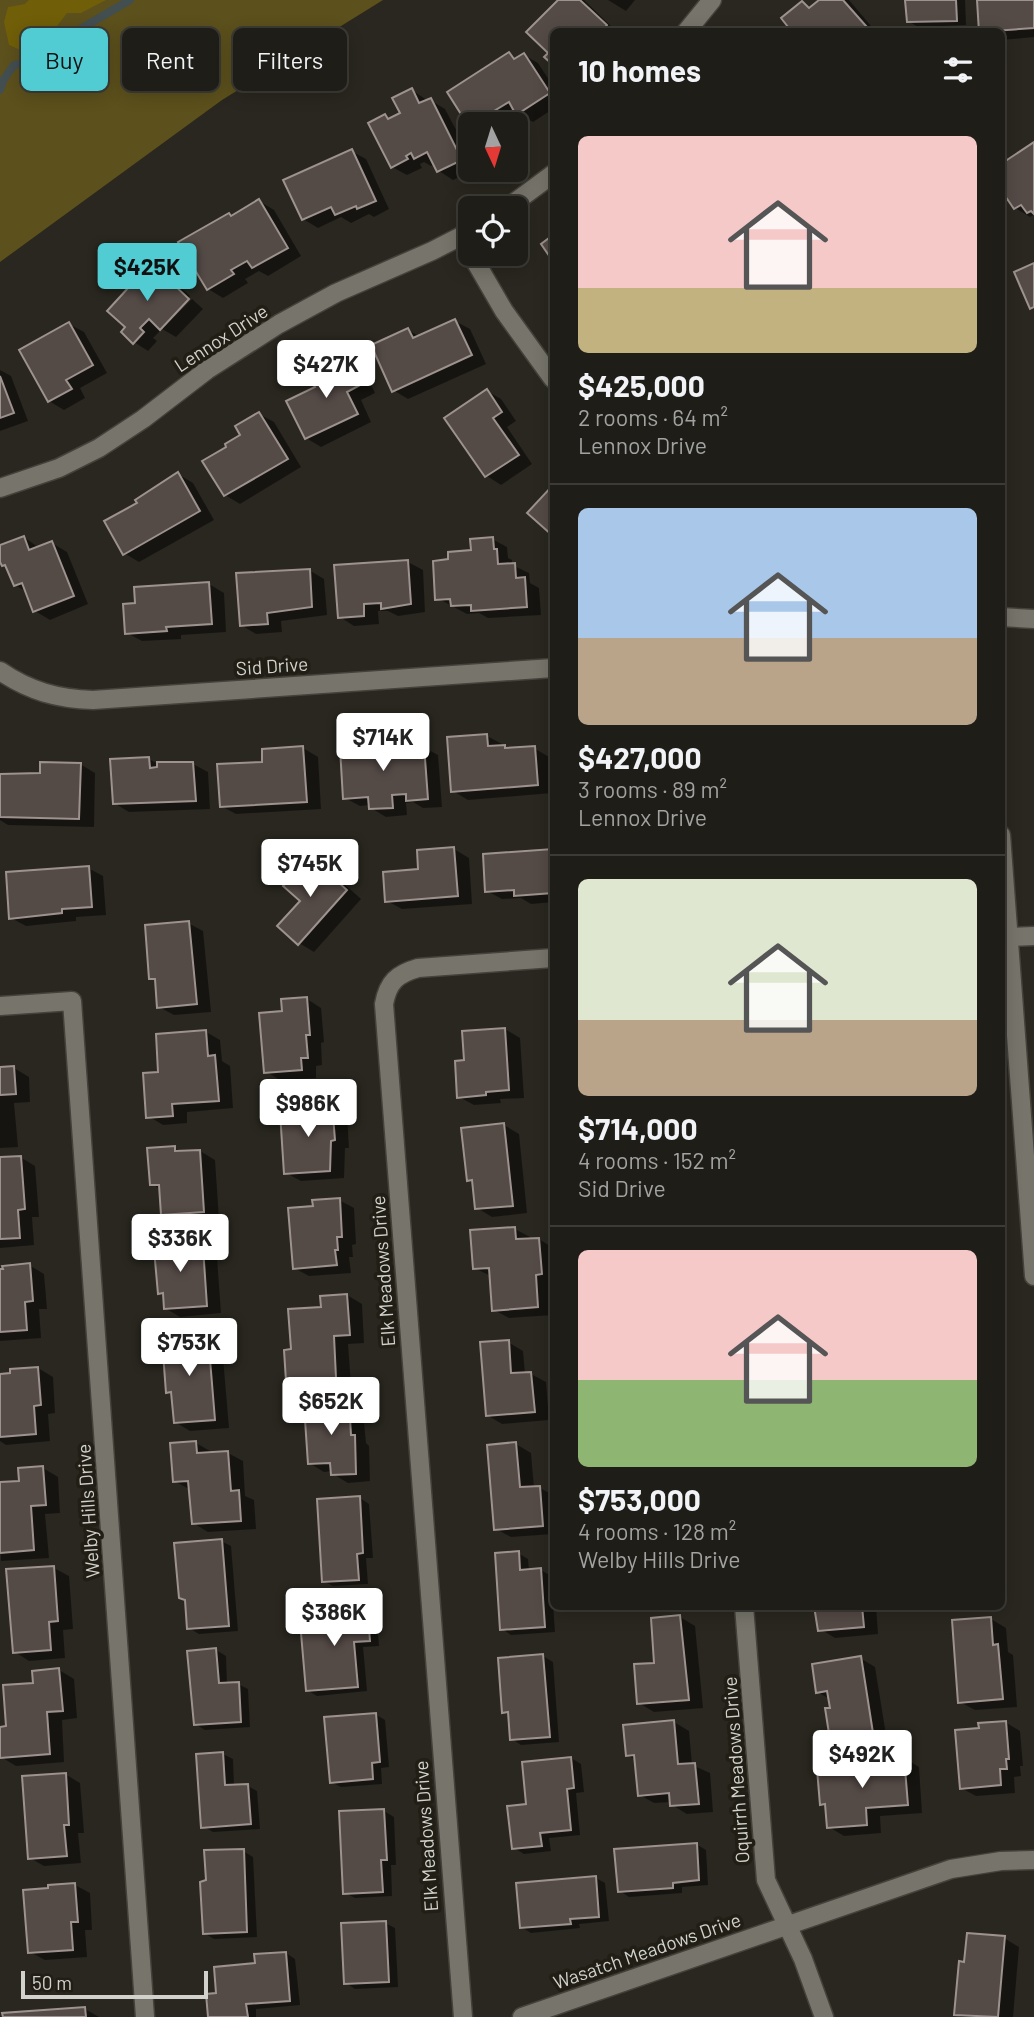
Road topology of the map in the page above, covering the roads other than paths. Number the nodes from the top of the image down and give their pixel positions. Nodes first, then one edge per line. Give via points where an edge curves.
1 (712, 0) edge
2 (690, 28) edge
3 (550, 176) edge
4 (523, 196) edge
5 (458, 238) edge
6 (478, 266) edge
7 (550, 375) edge
8 (0, 488) edge
9 (1005, 617) edge
10 (1034, 619) edge
11 (550, 668) edge
12 (0, 671) edge
13 (1005, 886) edge
14 (1034, 936) edge
15 (1009, 937) junction
16 (550, 958) edge
17 (0, 1006) edge
18 (1033, 1248) edge
19 (1034, 1276) edge
20 (744, 1610) edge
21 (1034, 1860) edge
22 (786, 1925) junction
23 (145, 2017) edge
24 (463, 2017) edge
25 (522, 2017) edge
26 (824, 2017) edge

1 - 2 street
3 - 4 street
5 - 8 street, Lennox Drive via 279,324 89,454
6 - 7 street
9 - 10 street
11 - 12 street, Sid Drive via 93,700 42,692
13 - 15 street
14 - 15 street
15 - 18 street
16 - 24 street, Elk Meadows Drive via 418,968 391,982 384,1004
17 - 23 street, Welby Hills Drive via 72,1002
18 - 19 street
20 - 22 street, Oquirrh Meadows Drive via 765,1872
21 - 22 street, Wasatch Meadows Drive via 951,1869
22 - 25 street, Wasatch Meadows Drive
22 - 26 street

